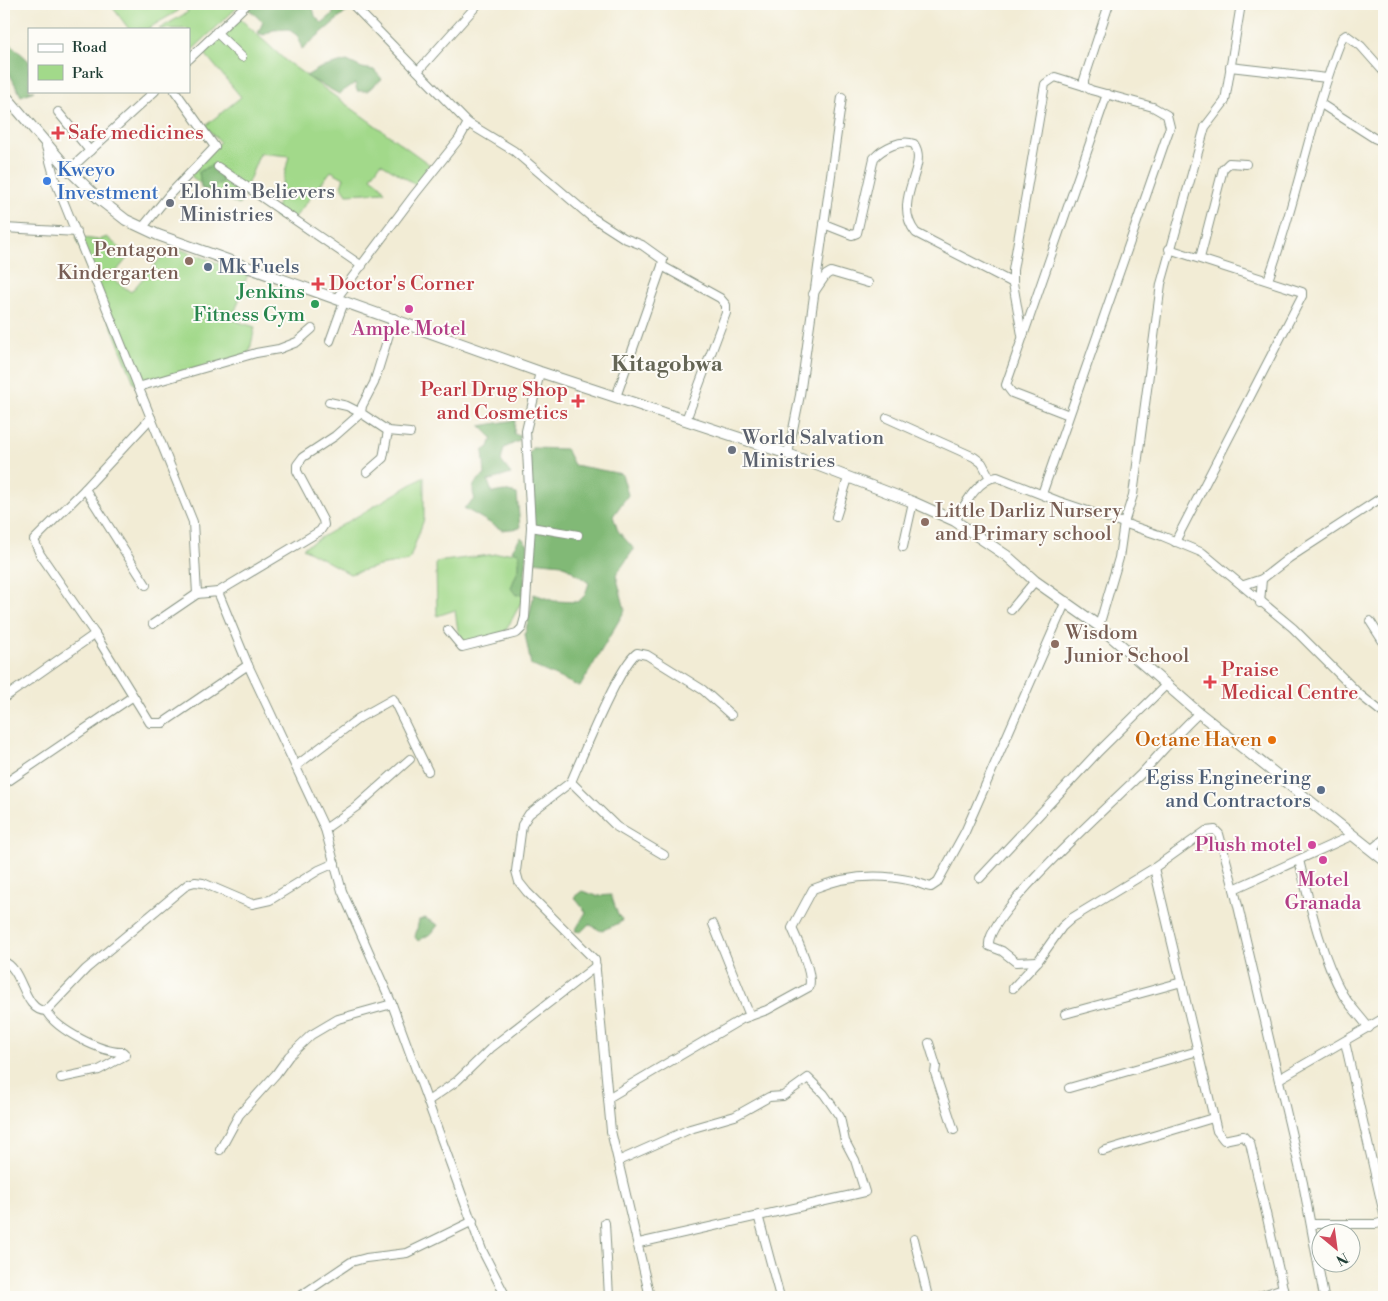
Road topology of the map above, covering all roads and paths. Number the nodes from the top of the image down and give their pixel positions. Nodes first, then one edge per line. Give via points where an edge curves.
1 (247, 4) edge
2 (352, 4) edge
3 (478, 4) edge
4 (1109, 4) edge
5 (1241, 4) edge
6 (216, 32) junction
7 (242, 57) dead end
8 (190, 58) edge
9 (1230, 67) junction
10 (418, 72) junction
11 (1384, 72) edge
12 (1327, 78) junction
13 (1084, 86) junction
14 (154, 92) edge
15 (176, 92) edge
16 (4, 94) edge
17 (1108, 94) junction
18 (842, 97) dead end
19 (1321, 104) junction
20 (58, 112) dead end
21 (468, 123) junction
22 (1384, 138) edge
23 (44, 141) junction
24 (90, 151) junction
25 (1246, 164) dead end
26 (218, 167) dead end
27 (69, 170) junction
28 (824, 224) junction
29 (4, 228) edge
30 (143, 228) junction
31 (76, 232) junction
32 (1169, 249) junction
33 (1200, 258) junction
34 (362, 266) junction
35 (662, 266) junction
36 (1268, 280) junction
37 (868, 283) dead end
38 (1013, 283) junction
39 (813, 294) junction
40 (340, 300) junction
41 (394, 318) junction
42 (312, 329) dead end
43 (1023, 337) junction
44 (330, 341) dead end
45 (540, 372) junction
46 (138, 386) junction
47 (616, 397) junction
48 (329, 402) dead end
49 (361, 413) junction
50 (1069, 415) junction
51 (151, 418) junction
52 (887, 418) dead end
53 (686, 420) junction
54 (388, 431) junction
55 (410, 433) dead end
56 (788, 454) junction
57 (367, 472) dead end
58 (848, 478) junction
59 (990, 478) junction
60 (85, 489) junction
61 (1042, 494) junction
62 (1384, 496) edge
63 (913, 502) junction
64 (836, 517) dead end
65 (955, 521) junction
66 (1124, 522) junction
67 (532, 527) junction
68 (578, 535) dead end
69 (1175, 542) junction
70 (903, 547) dead end
71 (1262, 578) junction
72 (1035, 581) junction
73 (1244, 585) junction
74 (146, 586) dead end
75 (218, 592) junction
76 (197, 594) junction
77 (1066, 601) junction
78 (1260, 603) junction
79 (1011, 610) dead end
80 (1370, 621) dead end
81 (153, 624) dead end
82 (1099, 626) junction
83 (448, 630) dead end
84 (95, 634) junction
85 (1384, 643) edge
86 (248, 665) junction
87 (1166, 684) junction
88 (132, 697) junction
89 (4, 698) edge
90 (1384, 702) edge
91 (1377, 709) junction
92 (1199, 713) junction
93 (1384, 714) edge
94 (732, 715) dead end
95 (410, 759) dead end
96 (296, 766) junction
97 (428, 771) dead end
98 (571, 782) junction
99 (4, 784) edge
100 (325, 829) junction
101 (1353, 835) junction
102 (1384, 839) edge
103 (1372, 849) junction
104 (664, 855) dead end
105 (1299, 860) junction
106 (1384, 860) edge
107 (336, 863) junction
108 (1154, 868) junction
109 (980, 878) dead end
110 (1234, 889) junction
111 (713, 924) dead end
112 (1038, 961) junction
113 (4, 962) edge
114 (596, 966) junction
115 (1182, 982) junction
116 (1013, 988) dead end
117 (392, 1004) junction
118 (46, 1012) junction
119 (1065, 1014) dead end
120 (750, 1016) junction
121 (1384, 1018) edge
122 (1369, 1028) junction
123 (929, 1042) dead end
124 (1345, 1042) junction
125 (1198, 1051) junction
126 (61, 1078) dead end
127 (1279, 1079) junction
128 (1069, 1088) dead end
129 (608, 1098) junction
130 (428, 1101) junction
131 (1213, 1118) junction
132 (954, 1130) dead end
133 (220, 1150) dead end
134 (1103, 1150) dead end
135 (618, 1161) junction
136 (1384, 1214) edge
137 (758, 1215) junction
138 (473, 1221) junction
139 (1384, 1222) edge
140 (605, 1223) dead end
141 (1311, 1224) edge
142 (1360, 1224) edge
143 (914, 1239) dead end
144 (639, 1243) junction
145 (1320, 1274) edge
146 (1283, 1288) junction
147 (505, 1295) edge
148 (299, 1297) edge
149 (493, 1297) edge
150 (609, 1297) edge
151 (650, 1297) edge
152 (780, 1297) edge
153 (928, 1297) edge
154 (1258, 1297) edge
155 (1285, 1297) edge
156 (1324, 1297) edge

1 - 6 street
2 - 10 street
3 - 10 street
4 - 13 street via 1094,43
5 - 9 street
6 - 7 street
6 - 8 street
9 - 12 street
9 - 32 street via 1225,101 1205,127
10 - 21 street
11 - 12 street via 1361,46 1346,35
12 - 19 street
13 - 17 street
13 - 38 street via 1054,77 1045,84
14 - 24 street
15 - 30 street via 215,147
16 - 23 street
17 - 43 street
17 - 50 street via 1153,107 1167,115 1170,127
18 - 28 street
19 - 22 street via 1374,138
19 - 36 street
20 - 24 street
21 - 34 street
21 - 35 street via 514,152 590,216 663,260
23 - 27 street
23 - 31 street via 52,174
24 - 27 street
25 - 33 street via 1230,163 1223,169
26 - 34 street
27 - 30 street via 112,210
28 - 38 street via 856,234 874,158 891,146 908,142 914,144 917,154 906,208 910,225 916,233
28 - 39 street
29 - 31 street
30 - 40 street
31 - 46 street
32 - 33 street
32 - 66 street via 1161,284 1133,495
33 - 36 street
34 - 40 street
35 - 47 street
35 - 53 street via 720,298 727,309
36 - 69 street via 1297,288 1302,296
37 - 39 street via 832,272 826,275
38 - 43 street
39 - 56 street via 800,395
40 - 41 street
40 - 44 street
41 - 45 street
41 - 49 street
42 - 46 street via 297,342 279,349
43 - 50 street via 1007,389
45 - 47 street
45 - 67 street via 526,431
46 - 51 street
47 - 53 street
48 - 49 street
49 - 54 street
49 - 75 street via 297,465 297,471 323,520 320,531
50 - 61 street
51 - 60 street
51 - 76 street via 193,522
52 - 59 street via 974,457 982,463
53 - 56 street
54 - 55 street
54 - 57 street via 382,458
56 - 58 street
58 - 63 street
58 - 64 street
59 - 61 street via 997,477
59 - 65 street via 978,487
60 - 74 street
60 - 84 street via 34,540 40,554
61 - 66 street
62 - 71 street
63 - 65 street
63 - 70 street
65 - 72 street via 1007,556
66 - 69 street
66 - 82 street via 1119,558
67 - 68 street
67 - 83 street via 522,628 511,635 462,647
69 - 73 street via 1203,553
71 - 73 street
71 - 78 street
72 - 77 street
72 - 79 street
73 - 78 street
75 - 76 street
75 - 86 street
76 - 81 street
77 - 82 street
77 - 120 street via 965,832 937,883 931,887 910,880 858,877 813,889 792,928 808,970 809,987
78 - 91 street via 1293,628
80 - 85 street
82 - 87 street
84 - 88 street
84 - 89 street
86 - 88 street via 158,724 150,723
86 - 96 street
87 - 92 street
87 - 109 street
88 - 99 street
90 - 91 street
91 - 93 street
92 - 101 street
92 - 112 street via 1029,882 993,932 989,946 1016,962
94 - 98 street via 703,690 647,655 637,653 630,659 605,705
95 - 100 street via 356,807
96 - 97 street via 359,718 393,699
96 - 100 street
98 - 104 street via 616,827
98 - 114 street via 526,817 520,833 516,871 527,892 593,957
100 - 107 street
101 - 103 street
101 - 105 street
102 - 103 street
103 - 106 street
105 - 110 street
105 - 122 street via 1328,960 1344,996
107 - 117 street via 342,892
107 - 118 street via 261,903 252,904 203,883 188,884 86,969
108 - 110 street via 1206,831 1215,830 1221,839
108 - 112 street via 1072,918
108 - 115 street
110 - 127 street
111 - 120 street
112 - 116 street
113 - 118 street via 12,968 32,1002
114 - 129 street
114 - 130 street via 492,1047 457,1081
115 - 119 street
115 - 125 street
117 - 130 street
117 - 133 street via 338,1020 311,1034 239,1115
118 - 126 street via 82,1040 126,1055 98,1070
120 - 129 street
121 - 122 street
122 - 124 street
123 - 132 street via 935,1073
124 - 127 street
124 - 136 street
125 - 128 street
125 - 131 street
127 - 141 street
129 - 135 street
130 - 138 street
131 - 134 street
131 - 146 street via 1224,1140 1243,1136 1250,1143
135 - 137 street via 690,1130 735,1116 769,1097 783,1096 811,1079 840,1117 844,1141 855,1160 865,1192
135 - 144 street
137 - 144 street
137 - 152 street
138 - 147 street via 482,1250
138 - 148 street via 407,1253 351,1262
139 - 142 street
140 - 150 street
143 - 153 street
144 - 151 street
145 - 156 street
146 - 154 street
146 - 155 street
147 - 149 street

